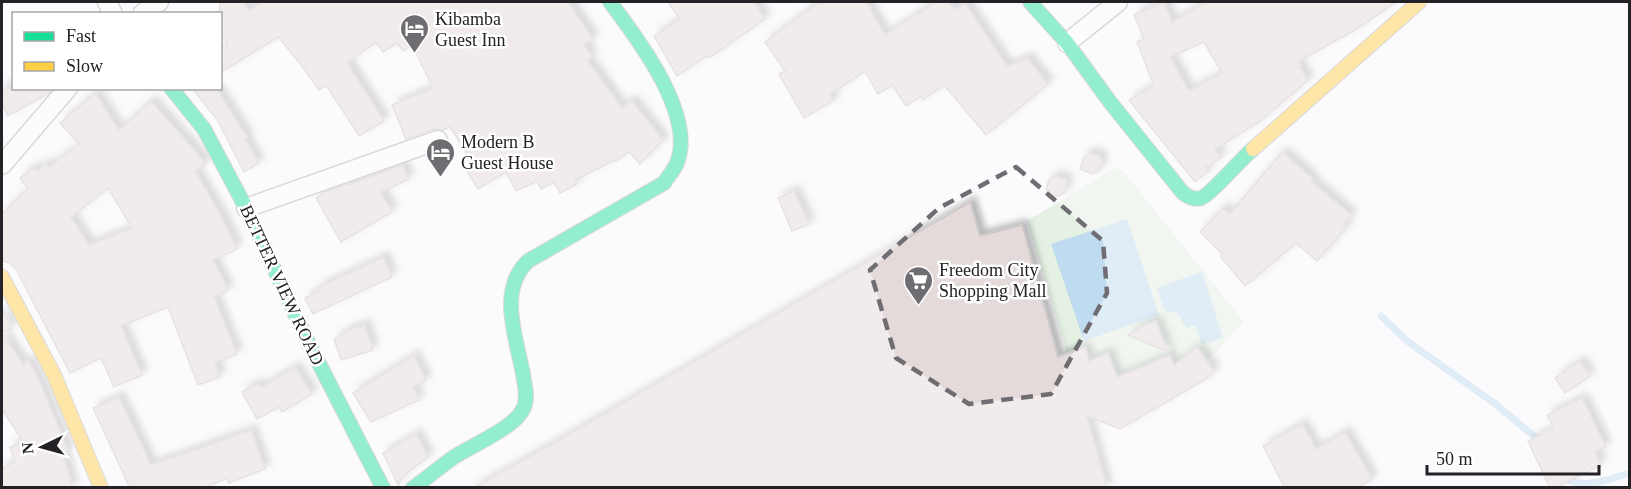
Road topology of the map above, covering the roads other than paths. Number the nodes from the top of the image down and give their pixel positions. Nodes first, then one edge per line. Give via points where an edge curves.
1 (159, 2) edge
2 (609, 2) edge
3 (1030, 2) edge
4 (1118, 2) edge
5 (1419, 2) edge
6 (145, 12) edge
7 (1067, 43) junction
8 (66, 90) edge
9 (173, 90) edge
10 (438, 140) dead end
11 (2, 165) edge
12 (246, 208) junction
13 (2, 277) edge
14 (101, 488) edge
15 (383, 488) edge
16 (413, 488) edge

1 - 6 street
2 - 16 street via 637,36 669,95 680,128 679,162 664,183 520,268 511,296 525,389 523,411 516,420
3 - 7 street
4 - 7 street
5 - 7 street via 1201,198 1191,198 1183,192
8 - 11 street
9 - 12 street, BETTER VIEW ROAD via 204,129
10 - 12 street
12 - 15 street, BETTER VIEW ROAD via 310,346
13 - 14 street via 54,375

